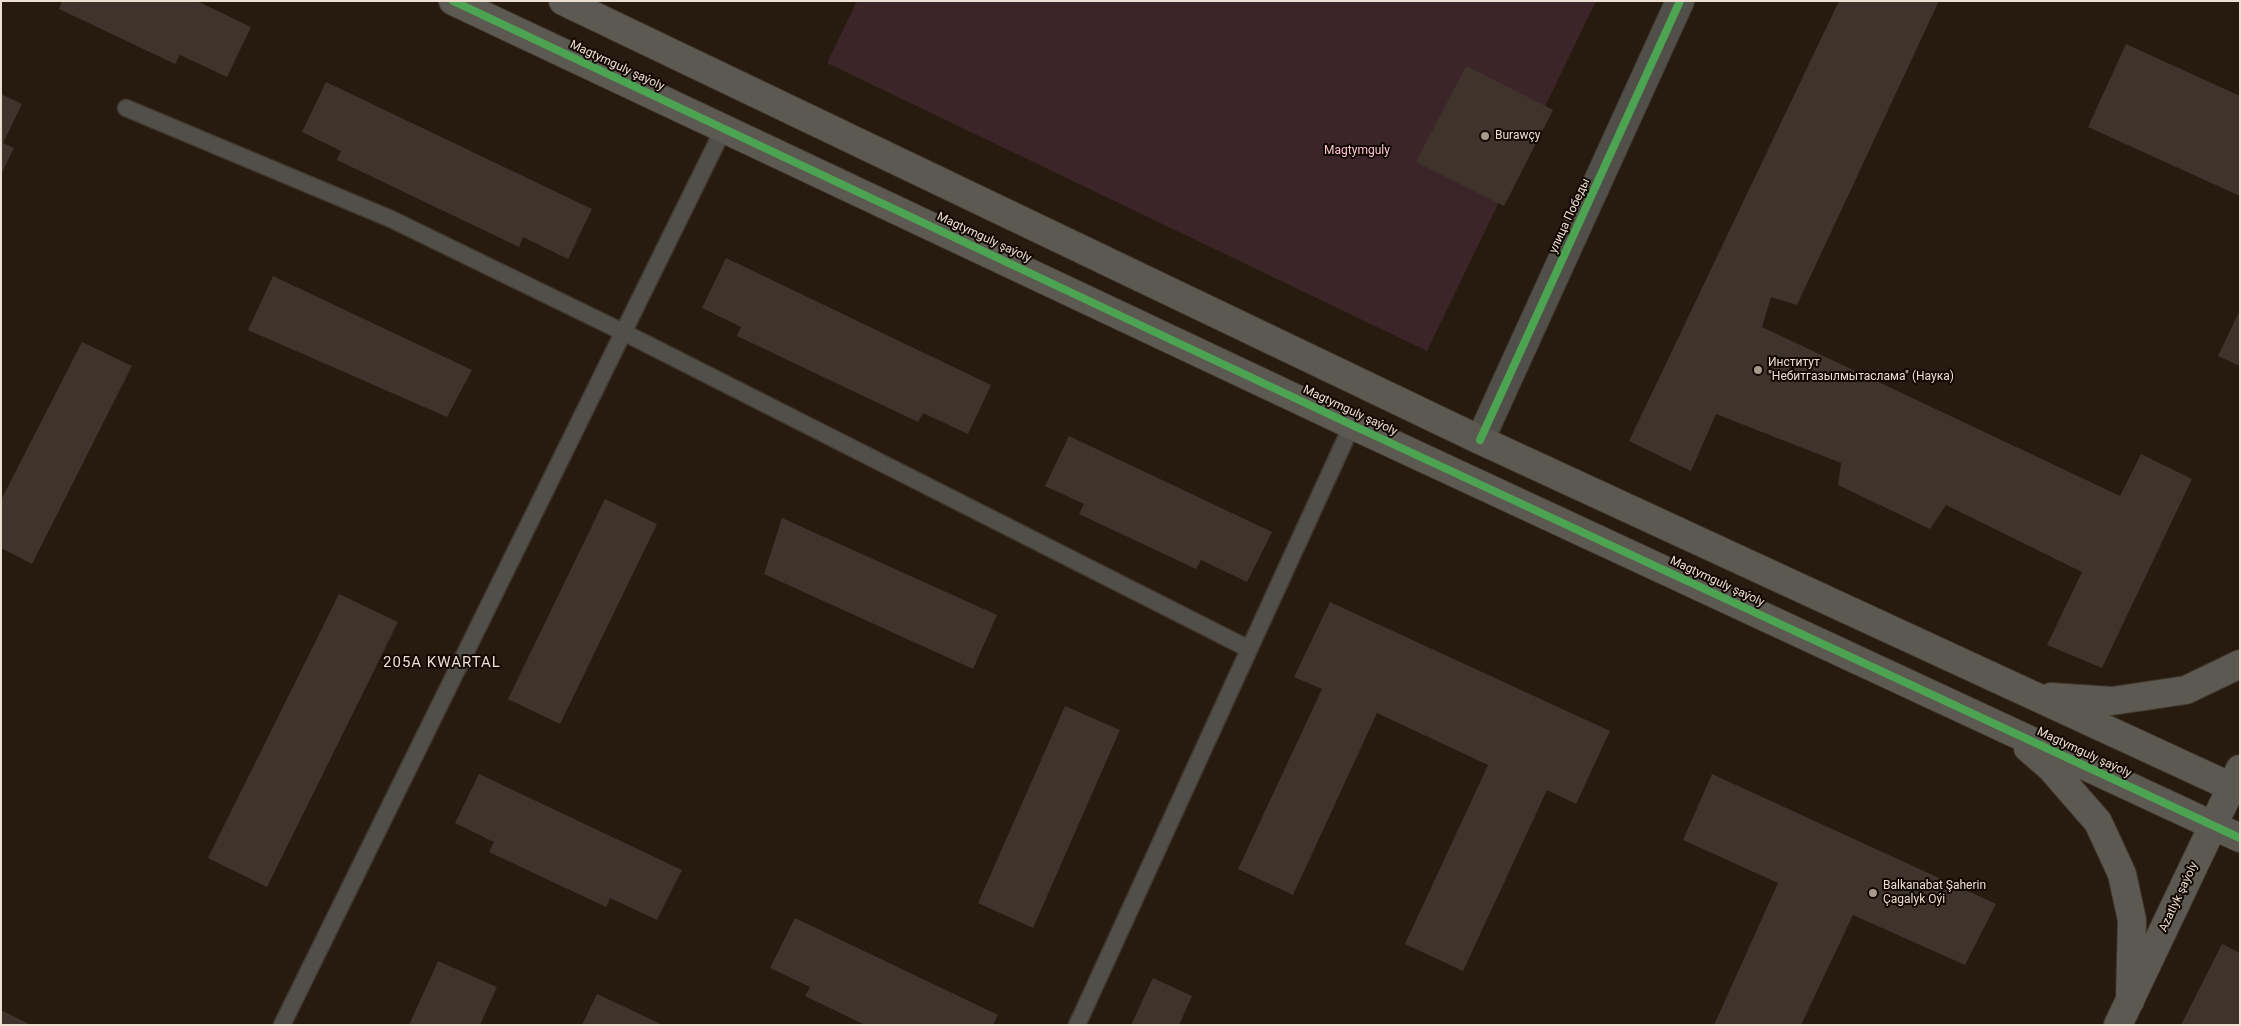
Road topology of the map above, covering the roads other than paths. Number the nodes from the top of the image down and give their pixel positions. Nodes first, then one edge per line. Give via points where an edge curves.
1 (453, 1) edge
2 (563, 1) edge
3 (1680, 1) edge
4 (126, 108) dead end
5 (724, 128) junction
6 (623, 332) junction
7 (1352, 424) junction
8 (1480, 440) junction
9 (1249, 649) junction
10 (2240, 664) edge
11 (2035, 696) junction
12 (2007, 729) junction
13 (2237, 782) edge
14 (2213, 826) junction
15 (2240, 838) edge
16 (2124, 1013) edge
17 (282, 1025) edge
18 (1077, 1025) edge

1 - 5 street, Magtymguly şaýoly
2 - 8 street
3 - 8 street, улица Победы
4 - 6 lane via 391,219
5 - 6 lane
5 - 7 street, Magtymguly şaýoly
6 - 9 lane
6 - 17 lane
7 - 9 lane
7 - 12 street, Magtymguly şaýoly
8 - 11 street
9 - 18 lane
10 - 11 street via 2186,690 2112,701
11 - 13 street
12 - 14 street, Magtymguly şaýoly
12 - 16 street via 2051,768 2098,822 2122,874 2132,920
13 - 14 street, Azatlyk şaýoly
14 - 15 street, Magtymguly şaýoly
14 - 16 street, Azatlyk şaýoly

